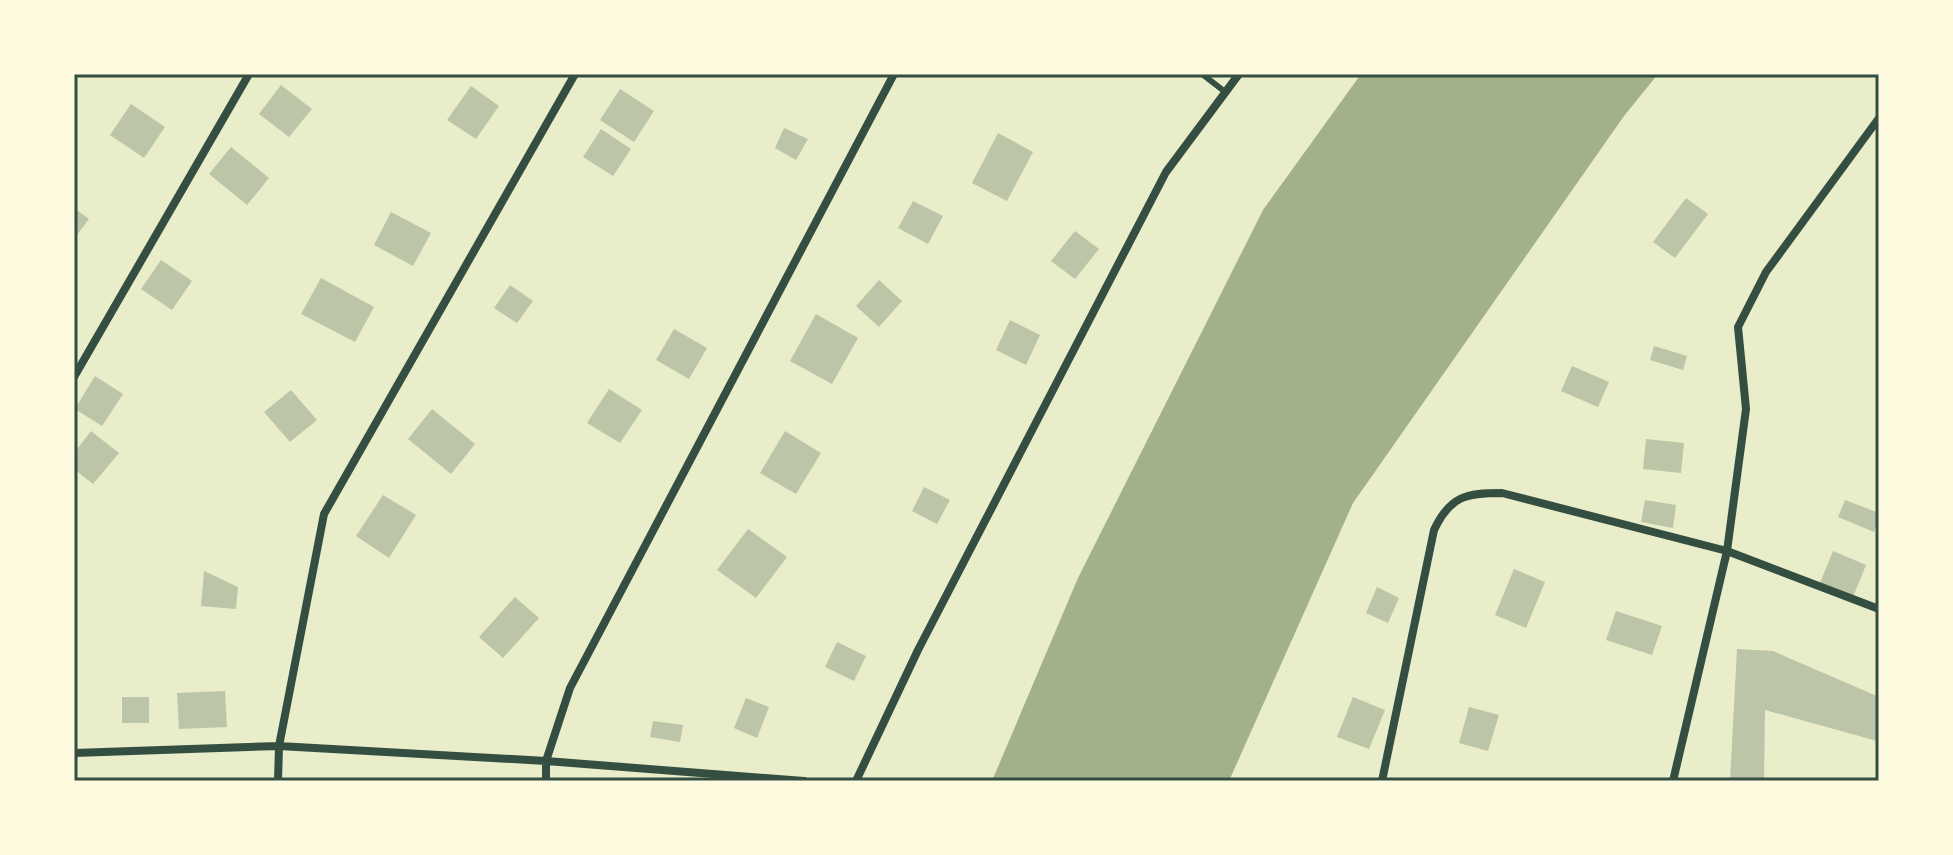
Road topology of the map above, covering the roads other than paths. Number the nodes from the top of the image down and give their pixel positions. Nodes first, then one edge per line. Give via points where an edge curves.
1 (249, 74) edge
2 (575, 74) edge
3 (894, 74) edge
4 (1202, 74) edge
5 (1239, 74) edge
6 (1224, 91) junction
7 (1879, 118) edge
8 (74, 377) edge
9 (1727, 551) junction
10 (1879, 609) edge
11 (279, 746) junction
12 (74, 753) edge
13 (546, 761) junction
14 (278, 781) edge
15 (546, 781) edge
16 (804, 781) edge
17 (856, 781) edge
18 (1382, 781) edge
19 (1673, 781) edge

1 - 8 street
2 - 11 street via 324,514
3 - 13 street via 570,688
4 - 6 lane
5 - 6 street
6 - 17 street via 1166,172 925,636
7 - 9 street via 1766,272 1738,327 1746,409
9 - 10 street
9 - 18 street via 1502,493 1457,500 1434,530
9 - 19 street
11 - 12 street
11 - 13 street
11 - 14 street
13 - 15 street
13 - 16 street

